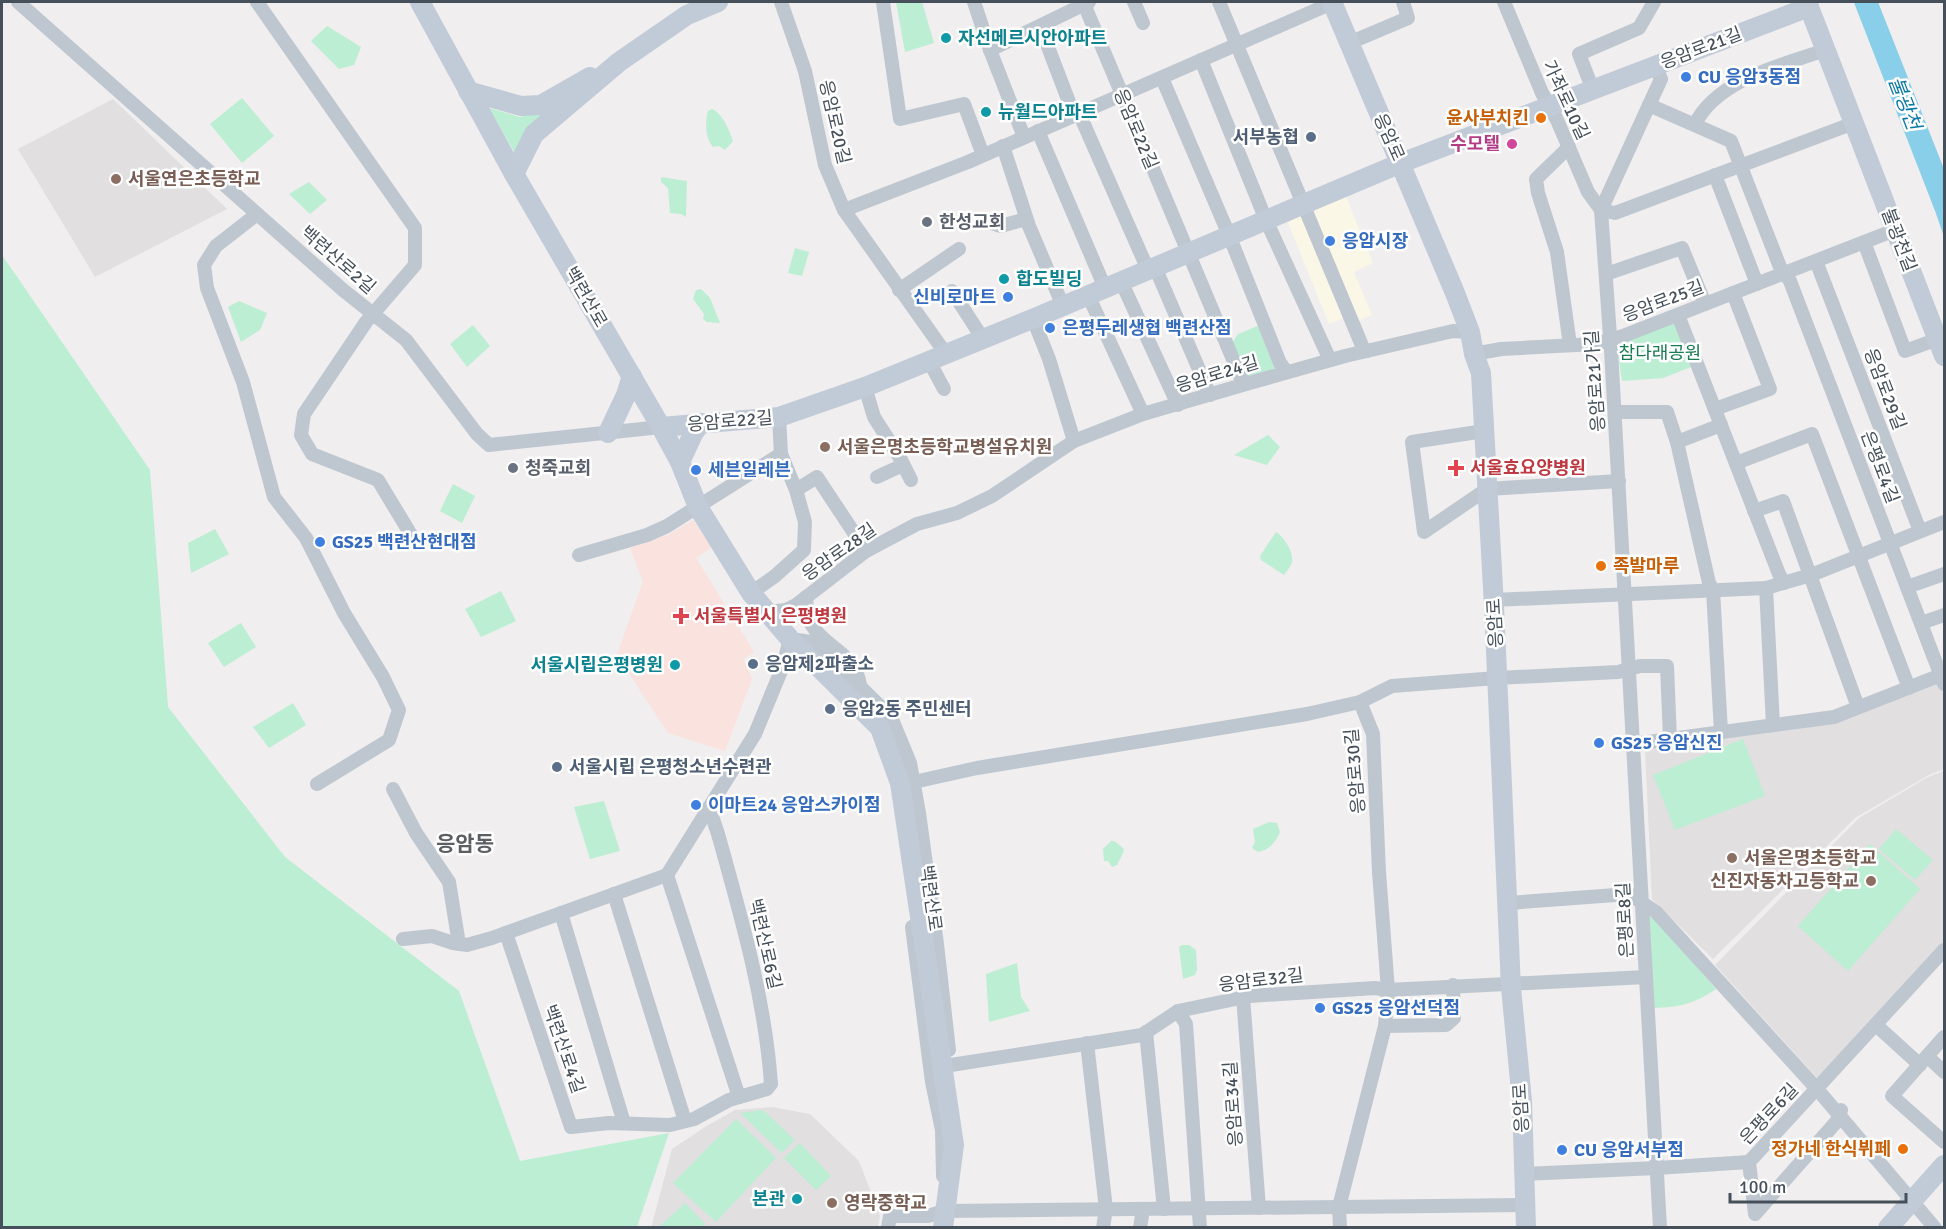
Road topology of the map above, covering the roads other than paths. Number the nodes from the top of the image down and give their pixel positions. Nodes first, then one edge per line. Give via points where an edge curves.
1 (18, 2) edge
2 (257, 2) edge
3 (420, 2) edge
4 (718, 2) edge
5 (781, 2) edge
6 (883, 2) edge
7 (974, 2) edge
8 (1134, 2) edge
9 (1219, 2) edge
10 (1332, 2) edge
11 (1403, 2) edge
12 (1504, 2) edge
13 (1654, 2) edge
14 (1087, 3) edge
15 (1808, 4) edge
16 (1143, 23) dead end
17 (1040, 26) junction
18 (1348, 43) junction
19 (1237, 44) junction
20 (990, 50) junction
21 (1825, 50) junction
22 (1201, 60) junction
23 (619, 62) junction
24 (1655, 66) junction
25 (1162, 78) junction
26 (1593, 90) junction
27 (468, 91) junction
28 (1122, 96) junction
29 (1649, 105) junction
30 (1549, 106) junction
31 (1077, 114) junction
32 (1854, 123) junction
33 (1695, 124) junction
34 (1038, 131) junction
35 (1024, 137) junction
36 (1003, 146) junction
37 (1569, 147) junction
38 (983, 155) junction
39 (1401, 163) junction
40 (1741, 165) junction
41 (514, 174) junction
42 (1714, 175) junction
43 (1304, 204) junction
44 (844, 210) junction
45 (1601, 210) junction
46 (257, 214) junction
47 (1026, 219) junction
48 (1266, 220) junction
49 (985, 221) dead end
50 (1895, 230) junction
51 (1229, 235) junction
52 (1864, 242) junction
53 (959, 249) dead end
54 (1188, 253) junction
55 (1816, 261) junction
56 (1151, 269) junction
57 (1785, 273) junction
58 (1606, 274) junction
59 (1757, 284) junction
60 (1105, 288) junction
61 (899, 290) junction
62 (952, 291) dead end
63 (1733, 293) junction
64 (1705, 304) junction
65 (1063, 306) junction
66 (373, 314) junction
67 (1678, 315) junction
68 (1033, 319) junction
69 (1470, 332) junction
70 (983, 339) junction
71 (1610, 339) junction
72 (1570, 345) junction
73 (1941, 347) edge
74 (1367, 351) junction
75 (1474, 354) junction
76 (938, 358) junction
77 (1330, 360) junction
78 (1287, 372) junction
79 (632, 376) junction
80 (1246, 384) junction
81 (866, 387) junction
82 (944, 389) dead end
83 (1210, 394) junction
84 (1178, 405) junction
85 (1715, 409) junction
86 (1615, 412) junction
87 (1143, 414) junction
88 (779, 417) junction
89 (702, 423) junction
90 (1721, 425) junction
91 (661, 427) junction
92 (1484, 431) junction
93 (608, 434) junction
94 (1074, 441) junction
95 (1677, 442) junction
96 (781, 454) junction
97 (680, 462) junction
98 (1736, 463) junction
99 (903, 465) junction
100 (877, 477) dead end
101 (911, 480) dead end
102 (1619, 481) junction
103 (1488, 489) junction
104 (796, 490) junction
105 (992, 496) joint
106 (698, 507) junction
107 (1754, 511) junction
108 (1944, 522) edge
109 (1920, 531) junction
110 (413, 538) dead end
111 (1890, 542) junction
112 (866, 551) junction
113 (579, 555) dead end
114 (1860, 555) junction
115 (1944, 574) edge
116 (1811, 575) junction
117 (1784, 583) junction
118 (1907, 587) junction
119 (1766, 588) junction
120 (1713, 590) junction
121 (751, 593) junction
122 (1625, 594) junction
123 (806, 597) junction
124 (1494, 600) junction
125 (768, 612) junction
126 (1944, 615) edge
127 (1921, 623) junction
128 (790, 639) junction
129 (1629, 669) junction
130 (1497, 678) junction
131 (1943, 680) edge
132 (1909, 688) junction
133 (853, 692) junction
134 (1360, 702) junction
135 (1858, 707) junction
136 (1773, 725) junction
137 (1721, 732) junction
138 (1670, 739) junction
139 (1633, 744) junction
140 (914, 782) junction
141 (317, 784) dead end
142 (393, 789) dead end
143 (707, 809) junction
144 (667, 875) junction
145 (614, 894) junction
146 (1508, 903) junction
147 (1642, 904) junction
148 (561, 913) junction
149 (506, 933) junction
150 (403, 939) dead end
151 (459, 944) junction
152 (1944, 950) edge
153 (1646, 977) junction
154 (1511, 983) junction
155 (1453, 985) junction
156 (1388, 990) junction
157 (1243, 998) junction
158 (1178, 1011) junction
159 (1876, 1025) junction
160 (1385, 1026) junction
161 (1146, 1032) junction
162 (1944, 1037) edge
163 (1087, 1043) junction
164 (1923, 1061) junction
165 (951, 1065) junction
166 (1944, 1072) edge
167 (767, 1089) joint
168 (1817, 1089) junction
169 (738, 1097) junction
170 (1840, 1113) junction
171 (685, 1121) junction
172 (624, 1123) junction
173 (1944, 1142) edge
174 (1749, 1162) junction
175 (1944, 1165) edge
176 (1657, 1168) junction
177 (1523, 1174) junction
178 (1913, 1200) junction
179 (1525, 1204) junction
180 (1339, 1207) junction
181 (1200, 1208) junction
182 (1259, 1208) junction
183 (1106, 1209) junction
184 (1143, 1209) junction
185 (1164, 1209) junction
186 (944, 1219) edge
187 (888, 1227) edge
188 (1103, 1227) edge
189 (1140, 1227) edge
190 (1200, 1227) edge
191 (1340, 1227) edge
192 (1526, 1227) edge
193 (1660, 1227) edge
194 (1888, 1227) edge
195 (1935, 1227) edge

1 - 46 street, 백련산로2길
2 - 66 street via 414,228 416,265
3 - 27 main road, 백련산로
4 - 23 main road via 687,15
5 - 44 street, 응암로20길 via 805,71 825,165
6 - 38 street via 900,119 964,104
7 - 20 street
8 - 16 street
9 - 19 street
10 - 18 main road, 응암로
10 - 19 street
11 - 18 street via 1408,18
12 - 30 street, 가좌로10길
13 - 26 street via 1638,28 1579,54
14 - 17 street
14 - 28 street, 응암로22길
15 - 21 main road, 불광천길
15 - 24 main road, 응암로21길
17 - 20 street
17 - 31 street
18 - 39 main road, 응암로
19 - 22 street
19 - 43 street
20 - 35 street
21 - 32 main road, 불광천길
21 - 33 street via 1740,81 1702,110
22 - 25 street
22 - 48 street
23 - 27 main road via 541,105 521,106
23 - 41 main road via 534,134
24 - 26 main road, 응암로21길
24 - 29 street, 응암로21가길 via 1661,79
25 - 28 street
25 - 51 street
26 - 30 main road, 응암로21길
27 - 41 main road, 백련산로
28 - 31 street
28 - 54 street, 응암로22길
29 - 33 street
29 - 45 street, 응암로21가길
30 - 37 street, 가좌로10길
30 - 39 main road, 응암로21길
31 - 34 street
31 - 56 street
32 - 40 street
32 - 50 main road, 불광천길
33 - 40 street via 1731,141
34 - 35 street
34 - 60 street
35 - 36 street
36 - 38 street
36 - 47 street
37 - 45 street, 가좌로10길 via 1588,192
37 - 72 street via 1536,179 1557,252
38 - 44 street
39 - 43 main road, 응암로22길
39 - 69 main road, 응암로
40 - 42 street
40 - 57 street
41 - 79 main road, 백련산로
42 - 45 street via 1615,213
42 - 59 street
43 - 48 main road, 응암로22길
43 - 74 street
44 - 61 street
45 - 58 street, 응암로21가길
46 - 66 street, 백련산로2길
46 - 141 street via 216,246 204,265 207,288 243,382 274,497 306,538 399,710 389,740
47 - 49 street via 1001,226
47 - 65 street
48 - 51 main road, 응암로22길
48 - 77 street
50 - 52 street, 응암로25길
50 - 73 main road, 불광천길
51 - 54 main road, 응암로22길
51 - 78 street
52 - 55 street, 응암로25길
52 - 73 street via 1905,351
53 - 61 street
54 - 56 main road, 응암로22길
54 - 80 street, 응암로22길
55 - 57 street, 응암로25길
55 - 109 street, 응암로29길
56 - 60 main road, 응암로22길
56 - 83 street
57 - 59 street, 응암로25길
57 - 111 street, 은평로4길
58 - 64 street via 1682,248
58 - 71 street, 응암로21가길
59 - 63 street, 응암로25길
60 - 65 main road, 응암로22길
60 - 84 street
60 - 87 street
61 - 76 street
62 - 70 street
63 - 64 street, 응암로25길
63 - 85 street, 응암로25길 via 1770,389
64 - 67 street, 응암로25길
65 - 68 main road, 응암로22길
66 - 93 street, 백련산로2길 via 406,340 489,445
66 - 110 street via 304,414 301,435 312,454 378,480
67 - 71 street, 응암로25길
67 - 85 street
68 - 70 main road, 응암로22길
68 - 94 street
69 - 74 street, 응암로24길 via 1453,331
69 - 75 main road, 응암로
70 - 76 main road, 응암로22길
71 - 72 street, 응암로25길
71 - 86 street, 응암로21가길
72 - 75 street, 응암로25길
74 - 77 street, 응암로24길
75 - 92 main road, 응암로 via 1481,373
76 - 81 main road, 응암로22길
76 - 82 street
77 - 78 street, 응암로24길
78 - 80 street, 응암로24길
79 - 91 main road, 백련산로
79 - 93 main road
80 - 83 street, 응암로24길
81 - 88 main road, 응암로22길
81 - 99 street via 874,417
83 - 84 street, 응암로24길
84 - 87 street, 응암로24길
85 - 90 street
86 - 95 street via 1667,412
86 - 102 street, 응암로21가길
87 - 94 street, 응암로24길
88 - 89 main road, 응암로22길
88 - 96 street
89 - 91 main road, 응암로22길
89 - 97 main road
90 - 95 street
90 - 98 street
91 - 93 street, 백련산로2길
91 - 97 main road, 백련산로
92 - 103 main road, 응암로
92 - 103 street via 1412,442 1424,532
94 - 105 street, 응암로24길
95 - 120 street
96 - 104 street
96 - 106 street
97 - 106 main road, 백련산로
98 - 107 street
98 - 114 street via 1812,434
99 - 100 street
99 - 101 street
102 - 103 street
102 - 122 street, 응암로21가길
103 - 124 main road, 응암로
104 - 112 street via 817,477
104 - 121 street via 805,522 804,550
105 - 112 street, 응암로28길 via 957,513 917,524
106 - 113 street via 647,535
106 - 121 main road, 백련산로
107 - 116 street via 1783,501
107 - 117 street
108 - 109 street
109 - 111 street
111 - 114 street
111 - 118 street, 은평로4길
112 - 123 street, 응암로28길
114 - 116 street
114 - 132 street
115 - 118 street
116 - 117 street
116 - 135 street
117 - 119 street
118 - 127 street, 은평로4길
119 - 120 street
119 - 136 street
120 - 122 street
120 - 137 street
121 - 125 main road, 백련산로
122 - 124 street
122 - 129 street, 은평로8길
123 - 125 street, 응암로28길 via 786,610
123 - 133 street via 810,624 858,673
124 - 130 main road, 응암로
125 - 128 main road, 백련산로
126 - 127 street
127 - 131 street, 은평로4길
128 - 133 main road, 백련산로
128 - 143 street via 755,734
129 - 130 street, 응암로30길
129 - 138 street via 1666,666
129 - 139 street, 은평로8길
130 - 134 street, 응암로30길 via 1392,686
130 - 146 main road, 응암로
131 - 132 street, 은평로4길
132 - 135 street, 은평로4길
133 - 140 street, 백련산로 via 891,717
133 - 186 main road, 백련산로 via 880,728 900,783 954,1145
134 - 140 street
134 - 156 street, 응암로30길 via 1373,734
135 - 136 street, 은평로4길 via 1834,717
136 - 137 street, 은평로4길
137 - 138 street, 은평로4길
138 - 139 street, 은평로4길
139 - 147 street, 은평로8길
140 - 165 street, 백련산로
142 - 151 street via 449,882
143 - 144 street
143 - 167 street, 백련산로6길 via 718,834 744,930 768,1039 771,1084
144 - 145 street
144 - 169 street
145 - 148 street
145 - 171 street
146 - 147 street, 은평로6길 via 1629,894
146 - 154 main road, 응암로
147 - 153 street, 은평로8길
147 - 168 street, 은평로6길 via 1656,912
148 - 149 street
148 - 172 street, 백련산로4길
149 - 151 street
149 - 172 street, 백련산로4길 via 571,1127
150 - 151 street via 432,936
152 - 159 street, 은평로6길
153 - 154 street, 응암로32길
153 - 176 street, 은평로8길
154 - 155 street, 응암로32길
154 - 177 main road, 응암로 via 1522,1101
155 - 156 street, 응암로32길
155 - 160 street via 1454,1018 1446,1025
156 - 157 street, 응암로32길
156 - 160 street
157 - 158 street, 응암로32길
157 - 182 street, 응암로34길
158 - 161 street, 응암로32길
158 - 181 street via 1186,1024
159 - 164 street
159 - 168 street, 은평로6길
160 - 180 street
161 - 163 street, 응암로32길
161 - 185 street
162 - 164 street
163 - 165 street, 응암로32길
163 - 183 street
164 - 166 street
164 - 173 street via 1892,1096
165 - 186 street, 백련산로 via 961,1154
167 - 169 street, 백련산로4길
168 - 170 street, 은평로6길
168 - 174 street, 은평로6길
169 - 171 street, 백련산로4길
170 - 174 street, 은평로6길 via 1755,1214
170 - 178 street, 은평로6길
171 - 172 street, 백련산로4길 via 670,1125
174 - 176 street
175 - 178 main road
176 - 177 street
176 - 193 street, 은평로8길
177 - 179 main road, 응암로
178 - 194 main road
178 - 195 street, 은평로6길
179 - 180 street
179 - 192 main road, 응암로
180 - 182 street
180 - 191 street
181 - 182 street
181 - 185 street
181 - 190 street
183 - 184 street
183 - 186 street
183 - 188 street
184 - 185 street
184 - 189 street
186 - 187 street via 890,1216

